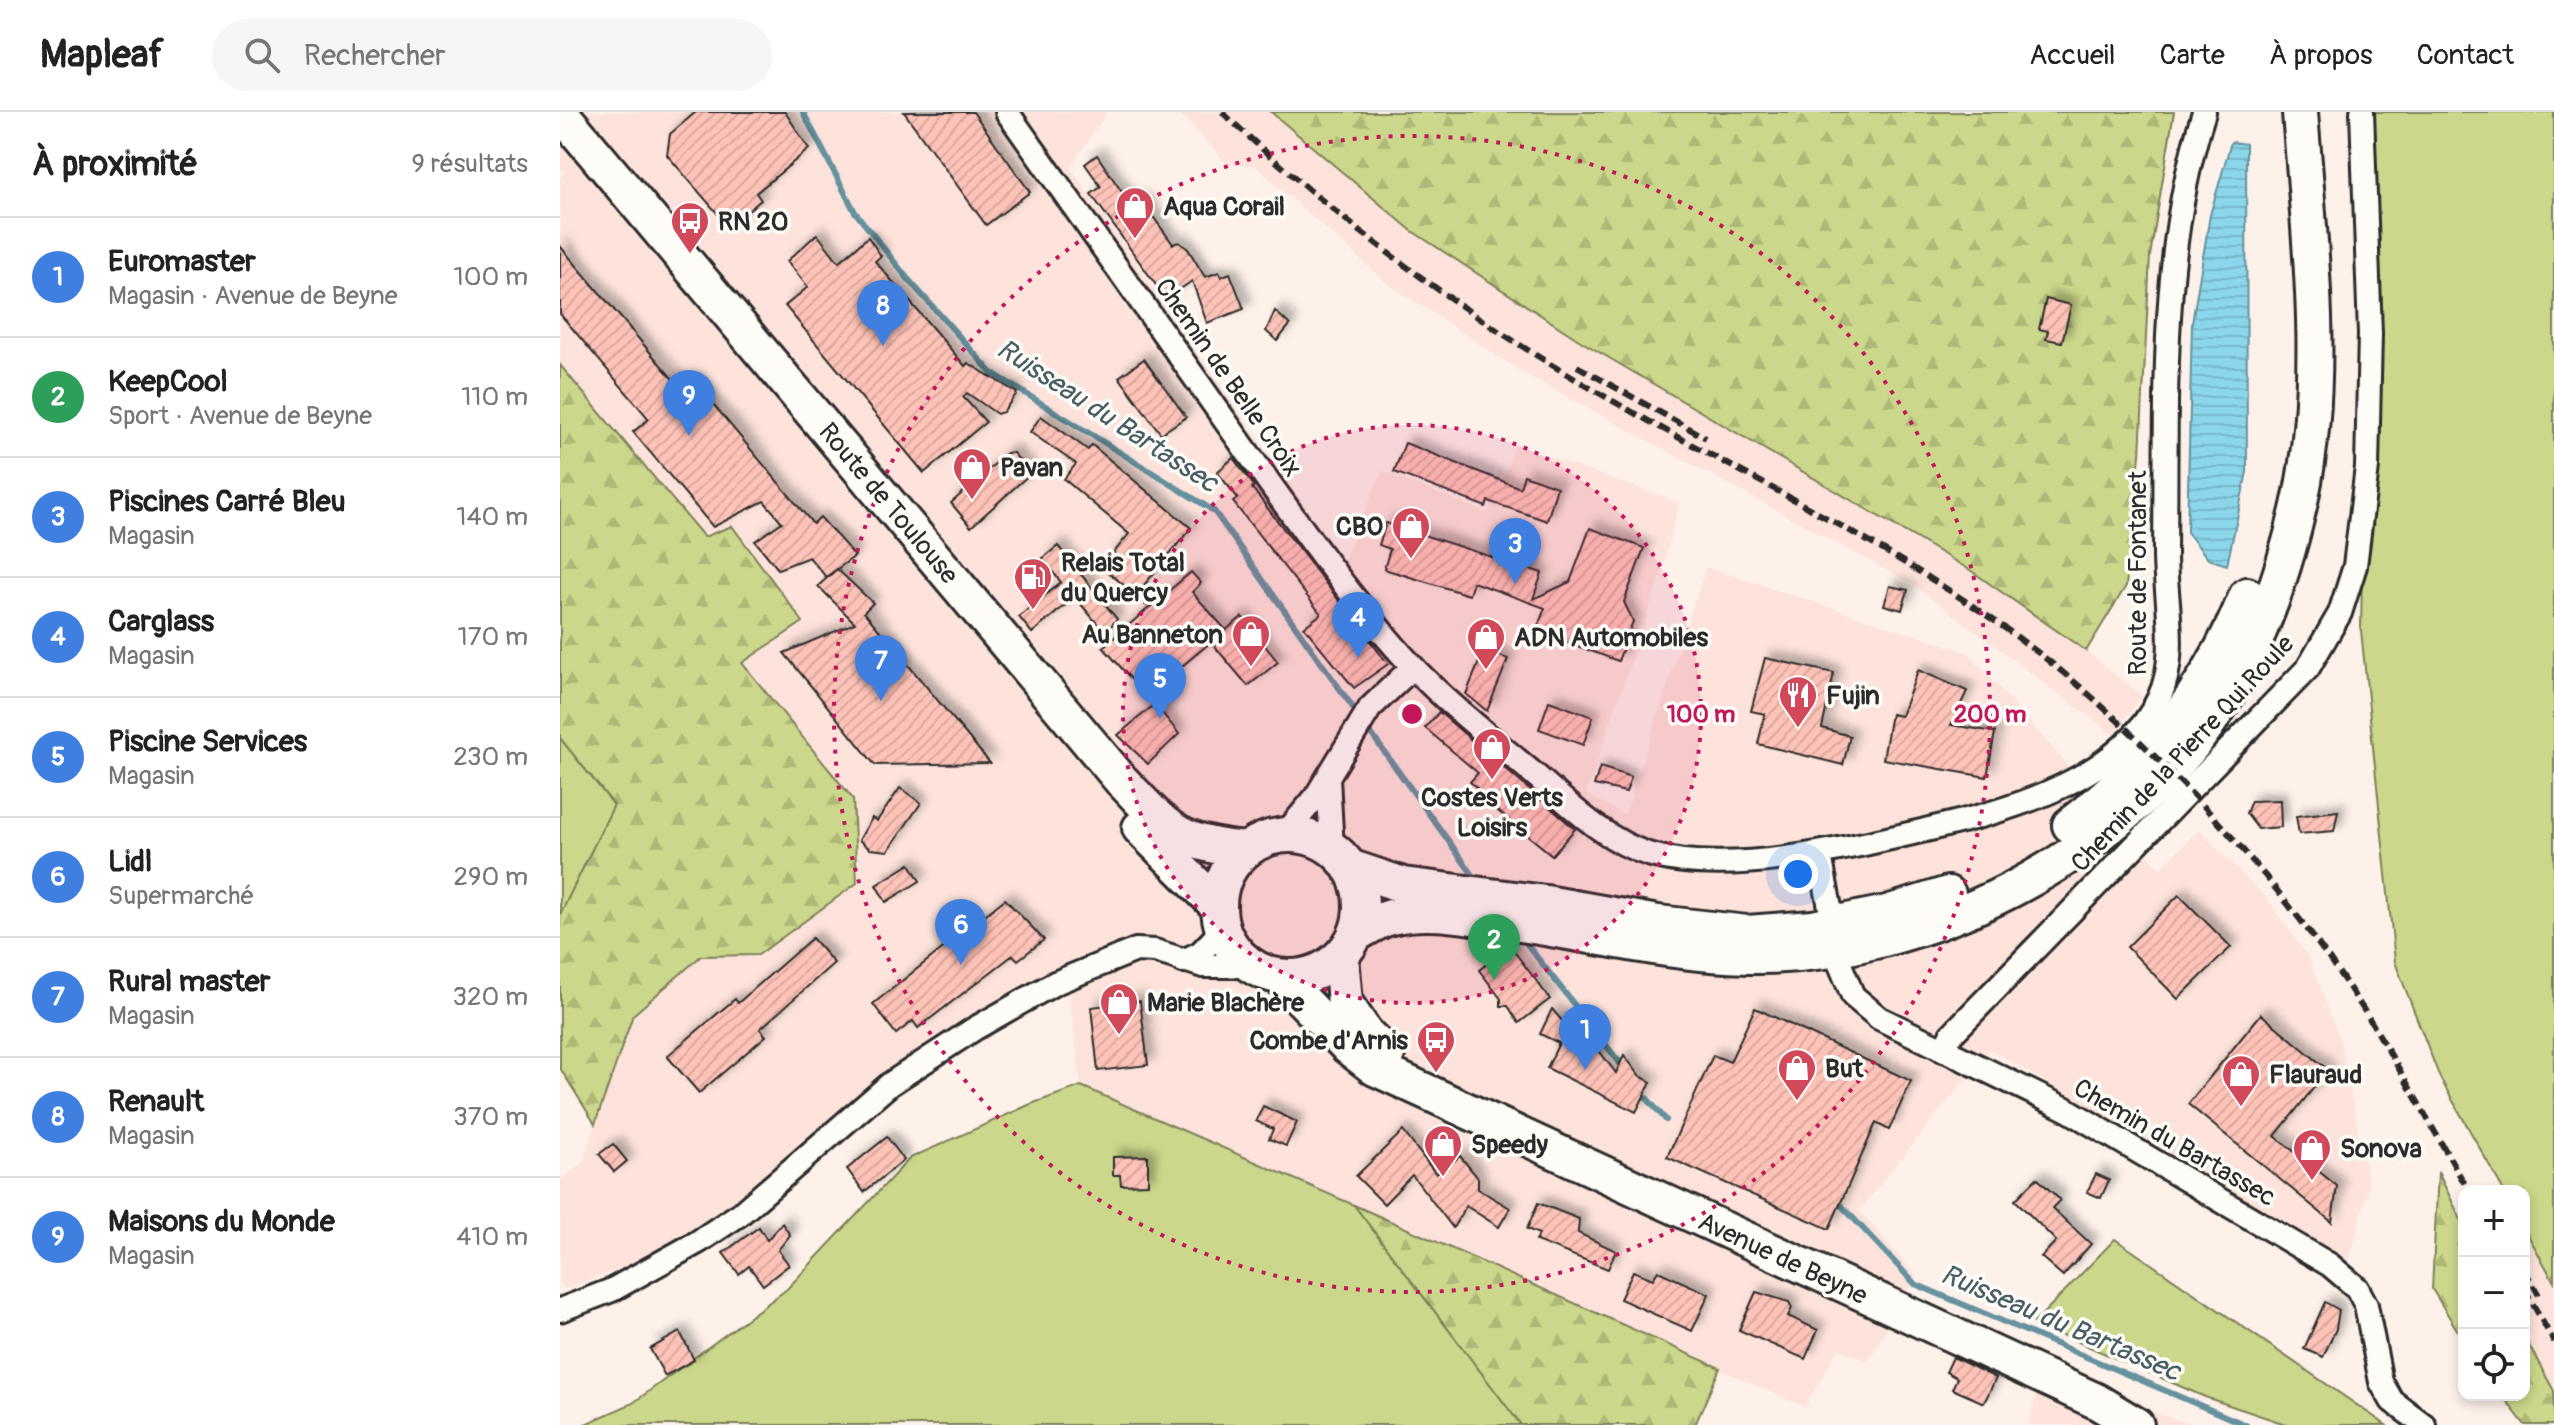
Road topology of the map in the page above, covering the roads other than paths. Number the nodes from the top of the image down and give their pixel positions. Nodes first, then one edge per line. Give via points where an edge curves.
1 (560, 112) edge
2 (1007, 112) edge
3 (2204, 112) edge
4 (2299, 112) edge
5 (2362, 112) edge
6 (560, 139) edge
7 (1413, 667) junction
8 (1328, 776) junction
9 (1284, 835) junction
10 (1246, 850) junction
11 (1820, 855) junction
12 (1341, 858) junction
13 (1448, 901) junction
14 (1831, 913) dead end
15 (1221, 918) junction
16 (1348, 945) junction
17 (1183, 961) junction
18 (1839, 962) dead end
19 (1266, 971) junction
20 (1943, 1050) junction
21 (1429, 1091) junction
22 (560, 1310) edge
23 (2136, 1425) edge
24 (2424, 1425) edge

1 - 10 main road, Route de Toulouse via 1121,780 1168,829 1201,845
2 - 7 street, Chemin de Belle Croix via 1332,570
3 - 11 street, Route de Fontanet via 2184,190 2166,343 2164,588 2169,639 2167,679 2157,704 2132,737 2093,768 2042,797 1987,816
4 - 13 main road via 2289,405 2278,493 2258,568 2232,632 2190,704 2103,800 2044,845 1970,886 1887,913 1813,928 1747,933
5 - 20 street, Chemin de la Pierre Qui Roule via 2370,334 2367,467 2355,566 2340,613 2308,668 1951,1035
6 - 15 main road, Route de Toulouse via 1083,763
7 - 8 street via 1352,731
7 - 11 street, Chemin de Belle Croix via 1594,824 1629,846 1673,859
8 - 9 street
8 - 12 street
9 - 10 main road
9 - 12 main road via 1317,840
10 - 15 main road via 1222,885
11 - 14 street
12 - 13 main road
12 - 16 main road via 1359,888 1361,911
13 - 16 main road via 1387,918
15 - 17 street via 1200,953
15 - 19 main road via 1239,956
16 - 19 main road via 1323,969 1302,976
16 - 21 main road, Avenue de Beyne via 1345,1003 1366,1034
17 - 19 street
17 - 22 street via 1136,950 1055,983 890,1084 740,1214 653,1269
18 - 20 street, Chemin du Bartassec via 1853,996 1879,1018
19 - 21 main road, Avenue de Beyne via 1375,1068
20 - 24 street, Chemin du Bartassec via 2068,1110 2330,1265 2357,1288 2366,1305 2381,1382 2392,1401
21 - 23 main road, Avenue de Beyne via 2096,1401

